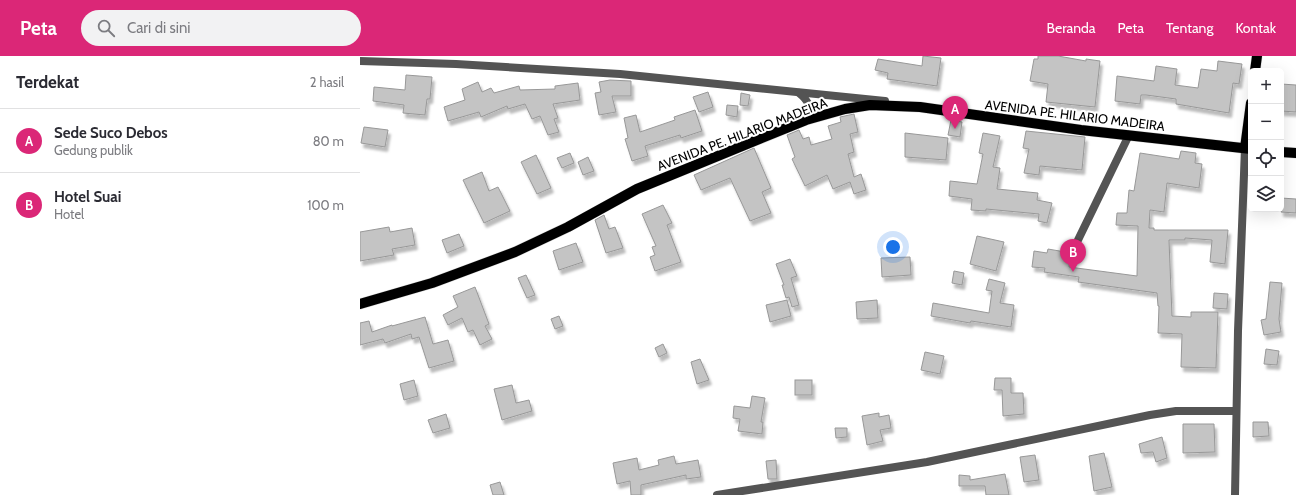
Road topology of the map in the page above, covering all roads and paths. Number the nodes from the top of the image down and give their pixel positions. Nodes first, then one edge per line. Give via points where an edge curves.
1 (1257, 56) edge
2 (360, 61) edge
3 (1255, 68) edge
4 (799, 92) junction
5 (1251, 104) edge
6 (920, 107) junction
7 (806, 120) junction
8 (1130, 135) junction
9 (1249, 140) edge
10 (1248, 149) edge
11 (1284, 152) edge
12 (1296, 153) edge
13 (1078, 240) dead end
14 (360, 304) edge
15 (1236, 411) junction
16 (717, 495) edge
17 (1235, 495) edge

1 - 3 main road
2 - 4 street via 620,74
4 - 6 street
4 - 7 street via 808,100 810,110
5 - 9 main road
6 - 7 main road, AVENIDA PE. HILARIO MADEIRA via 870,105
6 - 8 main road, AVENIDA PE. HILARIO MADEIRA
7 - 14 main road, AVENIDA PE. HILARIO MADEIRA via 637,189 568,227 515,252 432,283
8 - 10 main road, AVENIDA PE. HILARIO MADEIRA
8 - 13 street
10 - 15 street
11 - 12 main road
15 - 16 street via 1176,411 1150,415 926,462
15 - 17 street

